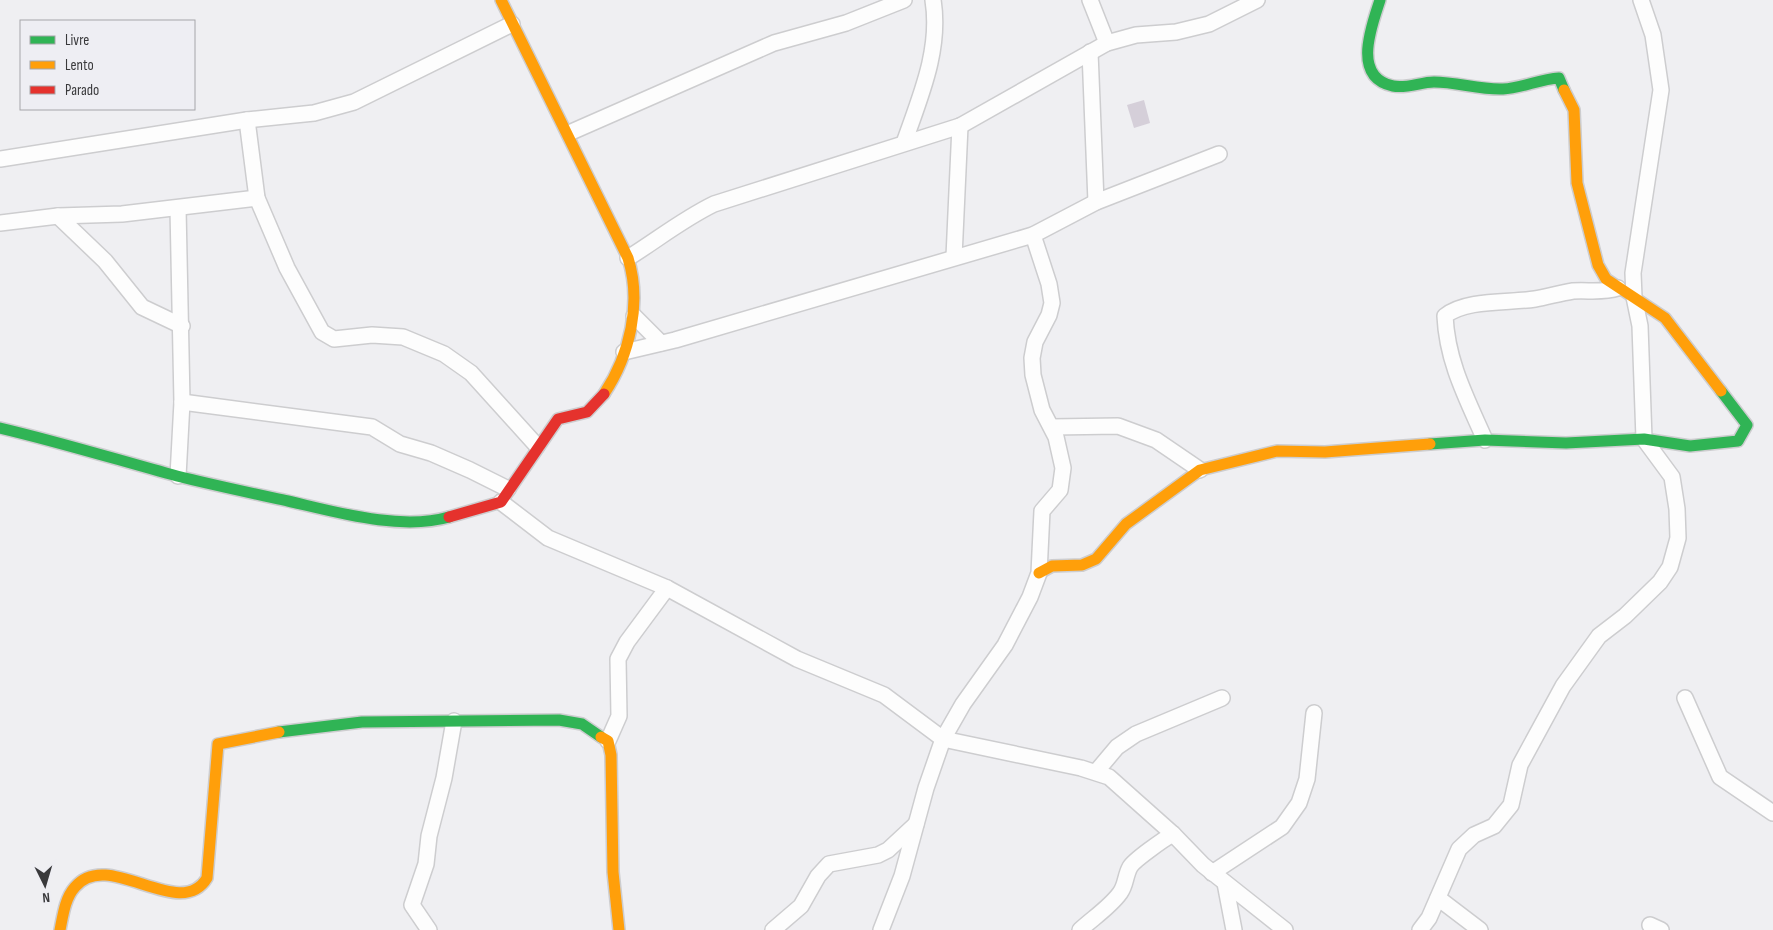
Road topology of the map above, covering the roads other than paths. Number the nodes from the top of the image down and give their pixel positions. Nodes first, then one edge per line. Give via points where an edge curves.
1 (501, 0) edge
2 (904, 0) edge
3 (933, 0) edge
4 (1090, 0) edge
5 (1257, 0) edge
6 (1380, 0) edge
7 (1641, 0) edge
8 (512, 24) junction
9 (1107, 43) junction
10 (1090, 52) junction
11 (247, 120) junction
12 (960, 126) junction
13 (569, 133) junction
14 (904, 144) junction
15 (1219, 154) dead end
16 (0, 159) edge
17 (257, 198) junction
18 (1096, 202) junction
19 (178, 208) junction
20 (58, 216) junction
21 (0, 223) edge
22 (1033, 235) junction
23 (954, 257) junction
24 (628, 258) junction
25 (1618, 288) junction
26 (1634, 297) junction
27 (634, 316) junction
28 (182, 326) junction
29 (661, 343) junction
30 (624, 352) junction
31 (182, 402) junction
32 (0, 428) edge
33 (1052, 428) junction
34 (1644, 439) junction
35 (1485, 440) junction
36 (537, 446) junction
37 (1200, 470) junction
38 (178, 476) junction
39 (505, 496) junction
40 (1039, 573) junction
41 (667, 588) junction
42 (1222, 698) dead end
43 (1685, 698) dead end
44 (1314, 713) dead end
45 (454, 721) junction
46 (943, 739) junction
47 (608, 741) junction
48 (1096, 772) junction
49 (1773, 813) edge
50 (918, 821) junction
51 (1173, 834) junction
52 (1212, 873) junction
53 (1225, 883) junction
54 (1438, 898) junction
55 (60, 930) edge
56 (429, 930) edge
57 (619, 930) edge
58 (773, 930) edge
59 (880, 930) edge
60 (1080, 930) edge
61 (1234, 930) edge
62 (1285, 930) edge
63 (1420, 930) edge
64 (1480, 930) edge

1 - 8 street
2 - 13 street via 846,24 765,46
3 - 14 street via 935,34 931,62
4 - 9 street
5 - 9 street via 1209,24 1176,32 1136,35
6 - 25 street via 1367,43 1370,66 1378,79 1392,86 1448,82 1503,89 1559,78 1574,110 1577,183 1598,265 1606,279
7 - 26 street via 1655,45 1661,90 1633,273
8 - 11 street via 354,102 314,113
8 - 13 street
9 - 10 street
10 - 12 street
10 - 18 street
11 - 16 street
11 - 17 street
12 - 14 street
12 - 23 street
13 - 24 street
14 - 24 street via 714,204 690,216
15 - 18 street
17 - 19 street
17 - 36 street via 286,268 322,332 334,339 372,335 403,337 444,354 471,373
18 - 22 street
19 - 20 street
19 - 28 street
20 - 21 street
20 - 28 street via 105,261 142,307
22 - 23 street
22 - 33 street via 1052,303 1035,342 1033,375 1042,410
23 - 29 street
24 - 27 street via 636,287
25 - 26 street
25 - 35 street via 1606,292 1573,291 1534,299 1479,304 1452,310 1445,316 1451,360
26 - 34 street via 1640,326
26 - 34 street via 1665,318 1747,425 1738,441 1690,446
27 - 29 street
27 - 30 street
28 - 31 street
29 - 30 street
30 - 36 street via 617,372 593,408 586,413 558,419
31 - 38 street
31 - 39 street via 372,427 400,444 470,470
32 - 38 street
33 - 37 street via 1118,426 1156,440
33 - 40 street via 1063,468 1060,490 1042,511
34 - 35 street via 1566,443
34 - 54 street via 1672,477 1678,538 1670,566 1660,582 1599,636 1563,686 1520,765 1512,805 1494,826 1474,835 1460,849
35 - 37 street via 1325,452 1277,451
36 - 39 street
37 - 40 street via 1126,524 1096,559 1082,566 1052,566
38 - 39 street via 324,509 429,523
39 - 41 street via 548,538
40 - 46 street via 1005,645 963,704
41 - 46 street via 797,659 884,695
41 - 47 street via 618,659 619,716
42 - 48 street via 1136,734 1117,747
43 - 49 street via 1720,777
44 - 52 street via 1306,779 1299,803 1282,827
45 - 47 street via 559,720 582,724
45 - 55 street via 362,722 264,734 218,744 207,878 201,889 191,894 178,894 108,876 92,876 80,881 70,894
45 - 56 street via 426,864 412,905
46 - 48 street
46 - 50 street
47 - 57 street via 613,872
48 - 51 street via 1110,777
50 - 58 street via 888,850 878,855 829,864 801,906
50 - 59 street via 902,876
51 - 52 street
51 - 60 street via 1134,862 1120,894
52 - 53 street
53 - 61 street
53 - 62 street
54 - 63 street via 1430,918
54 - 64 street

